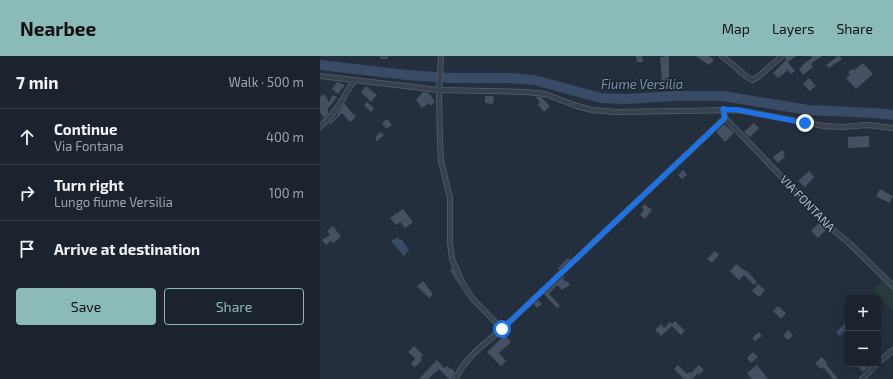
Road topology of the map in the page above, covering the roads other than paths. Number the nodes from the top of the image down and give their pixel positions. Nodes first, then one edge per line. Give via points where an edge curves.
1 (722, 56) edge
2 (782, 56) edge
3 (440, 59) edge
4 (320, 76) edge
5 (356, 80) junction
6 (439, 88) junction
7 (723, 109) junction
8 (725, 118) junction
9 (320, 128) edge
10 (893, 128) edge
11 (893, 286) edge
12 (502, 329) junction
13 (893, 350) edge
14 (881, 361) edge
15 (875, 367) edge
16 (456, 379) edge
17 (862, 379) edge

1 - 2 street via 752,80
3 - 6 street
4 - 5 street
5 - 6 street
5 - 9 street
6 - 7 street via 545,94 592,110 616,112
6 - 12 street via 441,160 450,198 452,259 472,298
7 - 8 street
7 - 10 street via 824,126 867,125
8 - 11 street, VIA FONTANA via 828,225
8 - 12 street
12 - 16 street via 474,354
13 - 14 street
15 - 17 street

